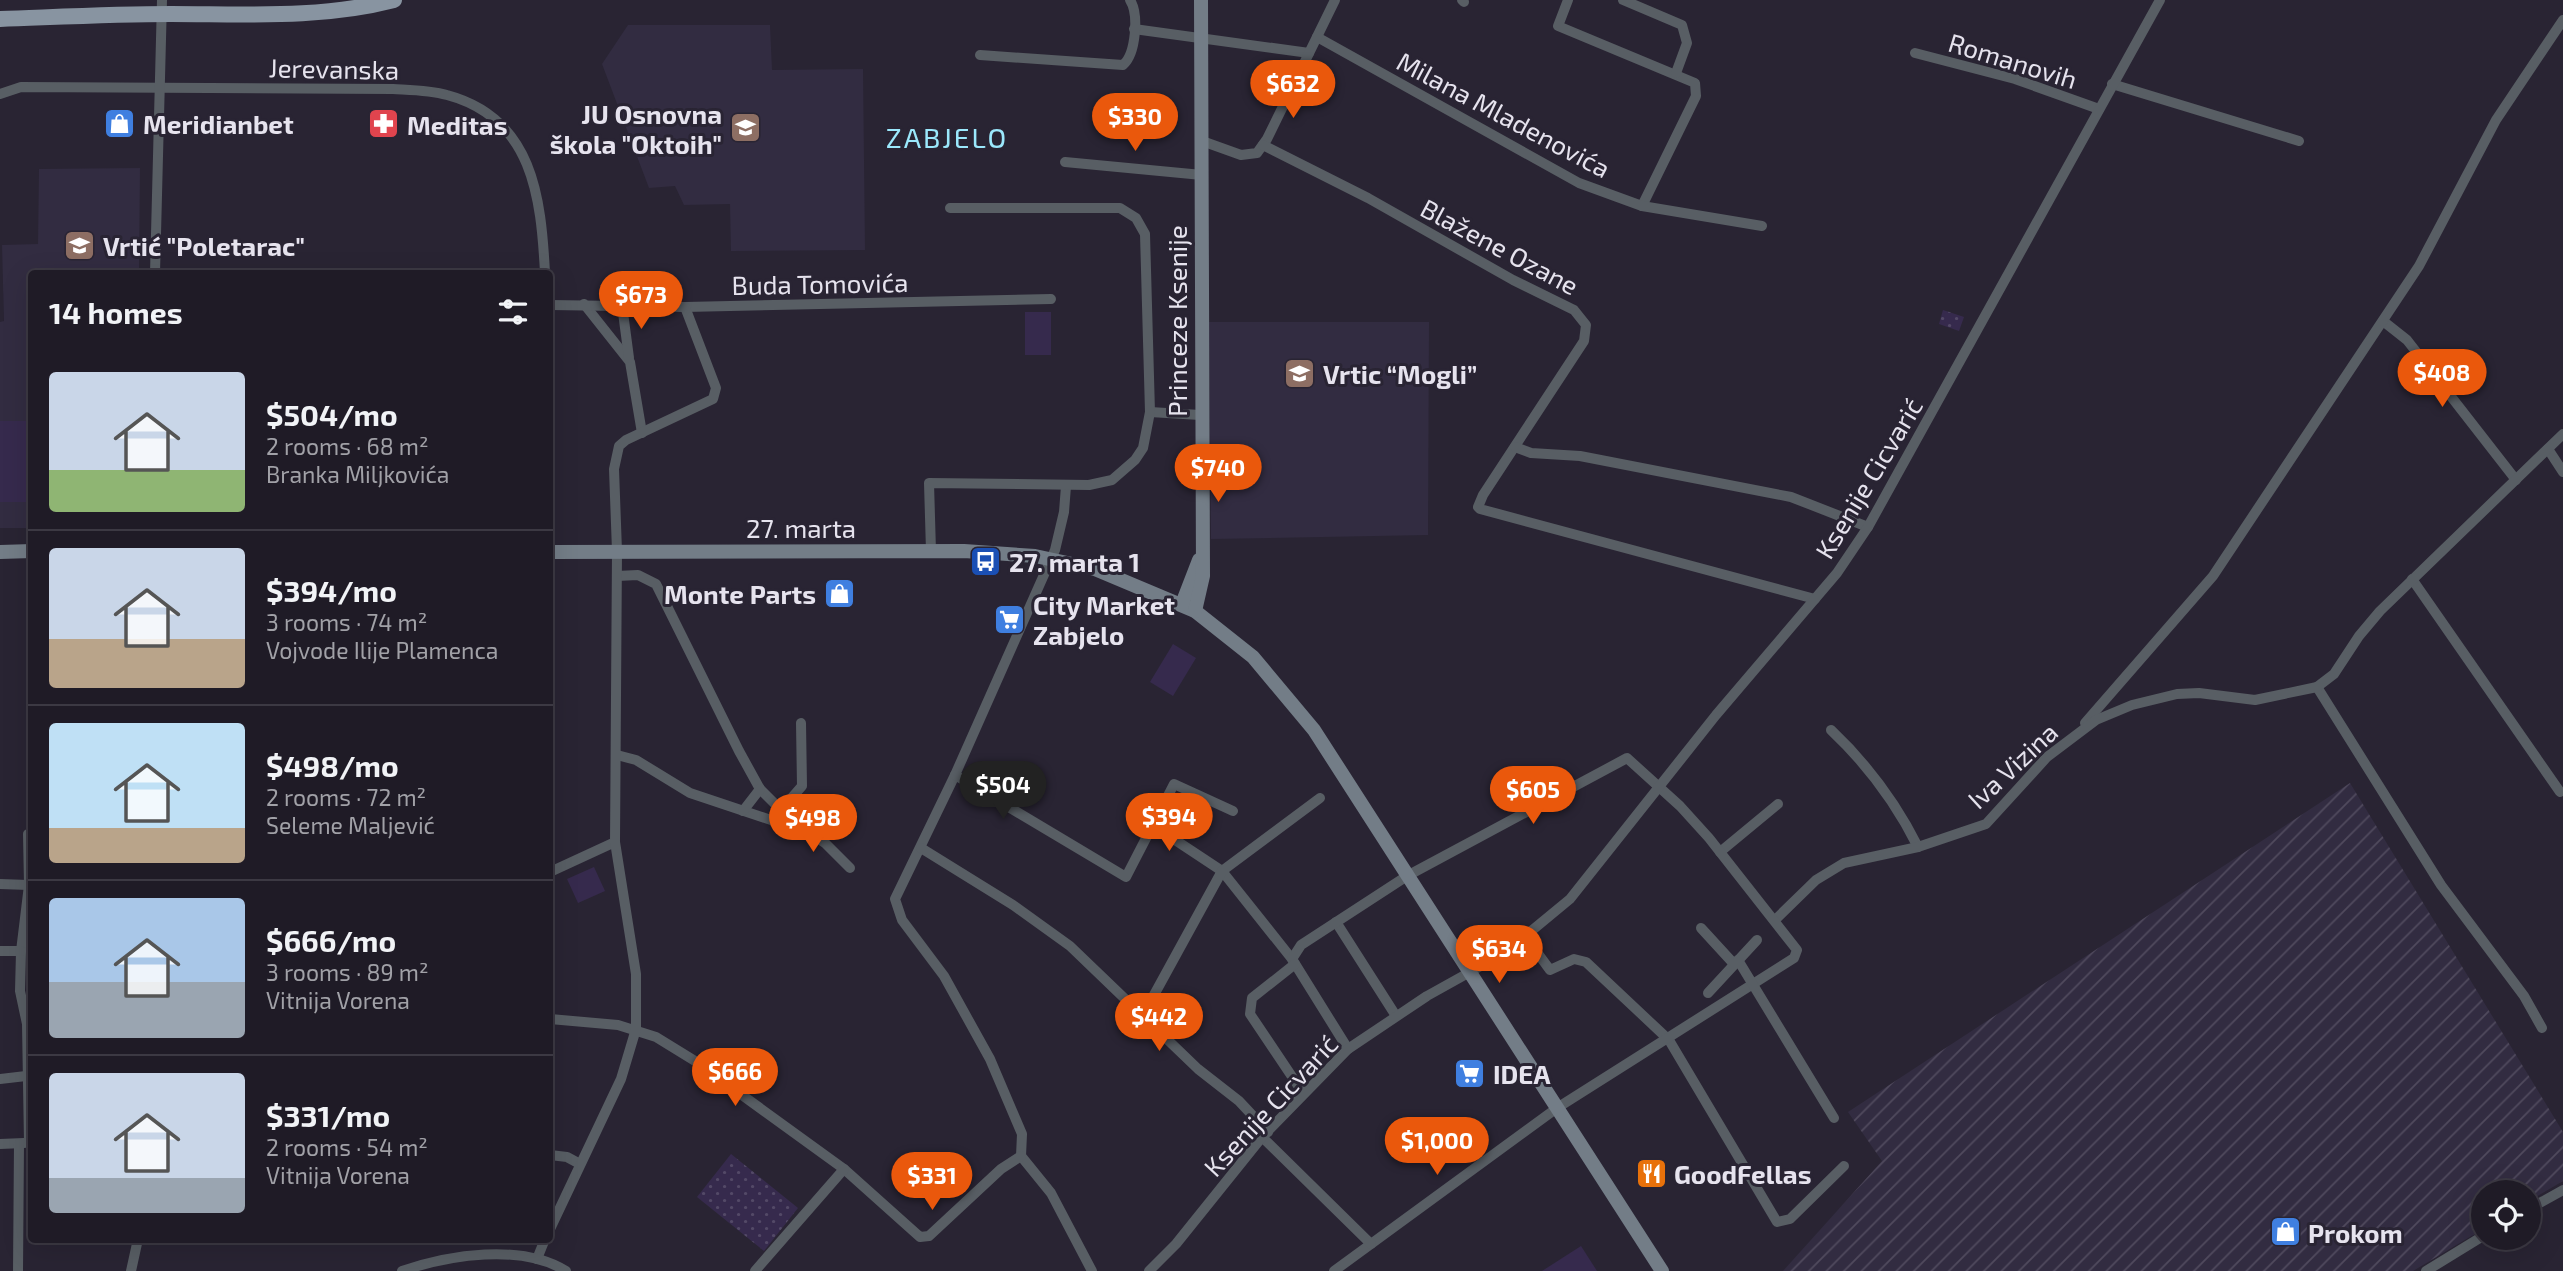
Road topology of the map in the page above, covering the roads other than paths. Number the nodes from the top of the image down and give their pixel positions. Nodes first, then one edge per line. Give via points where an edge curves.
1 (394, 0) edge
2 (1130, 0) edge
3 (1201, 0) edge
4 (1335, 0) edge
5 (1568, 0) edge
6 (1623, 0) edge
7 (2160, 0) edge
8 (161, 7) edge
9 (0, 19) edge
10 (2563, 20) edge
11 (1134, 29) junction
12 (1201, 37) junction
13 (1317, 37) junction
14 (1309, 52) junction
15 (1915, 53) dead end
16 (979, 55) dead end
17 (1676, 73) junction
18 (2112, 84) junction
19 (159, 85) junction
20 (0, 94) edge
21 (2099, 109) junction
22 (1202, 141) junction
23 (2299, 141) dead end
24 (1263, 145) junction
25 (1065, 162) dead end
26 (1202, 175) junction
27 (1642, 205) junction
28 (950, 208) dead end
29 (1762, 226) dead end
30 (155, 270) edge
31 (545, 270) edge
32 (1051, 299) dead end
33 (584, 304) junction
34 (553, 305) edge
35 (622, 305) junction
36 (685, 307) junction
37 (2383, 321) junction
38 (630, 362) junction
39 (1150, 412) junction
40 (1200, 415) junction
41 (642, 433) junction
42 (2563, 434) edge
43 (1515, 447) junction
44 (2548, 449) junction
45 (2563, 472) edge
46 (2516, 480) junction
47 (1066, 486) junction
48 (1868, 527) junction
49 (28, 551) edge
50 (617, 551) junction
51 (931, 551) junction
52 (0, 552) edge
53 (553, 552) edge
54 (1051, 558) junction
55 (617, 576) junction
56 (2412, 579) junction
57 (1815, 599) junction
58 (1188, 607) junction
59 (2317, 687) junction
60 (801, 723) dead end
61 (1831, 730) dead end
62 (2075, 735) junction
63 (617, 755) junction
64 (956, 775) junction
65 (1658, 786) junction
66 (760, 789) junction
67 (2560, 792) dead end
68 (1320, 798) dead end
69 (1778, 804) dead end
70 (781, 810) junction
71 (743, 811) junction
72 (1233, 811) dead end
73 (788, 824) junction
74 (1154, 826) junction
75 (615, 842) junction
76 (1918, 847) junction
77 (921, 848) junction
78 (1720, 852) junction
79 (850, 868) dead end
80 (553, 871) edge
81 (1222, 871) junction
82 (1407, 876) junction
83 (0, 884) edge
84 (28, 885) edge
85 (1776, 920) junction
86 (1336, 922) junction
87 (28, 923) edge
88 (1701, 928) dead end
89 (1525, 936) junction
90 (1757, 940) dead end
91 (0, 951) edge
92 (20, 951) junction
93 (1293, 961) junction
94 (1736, 962) junction
95 (1471, 974) junction
96 (1754, 982) junction
97 (1708, 993) dead end
98 (1143, 1015) junction
99 (1396, 1016) junction
100 (553, 1019) edge
101 (2542, 1028) dead end
102 (636, 1029) junction
103 (1668, 1040) junction
104 (1348, 1049) junction
105 (26, 1076) junction
106 (0, 1079) edge
107 (1303, 1093) junction
108 (1557, 1108) junction
109 (1834, 1118) dead end
110 (1265, 1134) junction
111 (26, 1143) edge
112 (0, 1144) edge
113 (553, 1156) edge
114 (1021, 1156) junction
115 (580, 1164) junction
116 (1844, 1166) dead end
117 (844, 1169) junction
118 (2563, 1190) edge
119 (2541, 1202) edge
120 (553, 1222) edge
121 (137, 1243) edge
122 (543, 1243) edge
123 (2471, 1243) edge
124 (1371, 1244) junction
125 (537, 1259) junction
126 (18, 1271) edge
127 (131, 1271) edge
128 (402, 1271) edge
129 (566, 1271) edge
130 (755, 1271) edge
131 (1092, 1271) edge
132 (1149, 1271) edge
133 (1334, 1271) edge
134 (1662, 1271) edge
135 (2426, 1271) edge

1 - 8 main road via 292,14
2 - 11 street via 1135,8
3 - 12 street, Princeze Ksenije
4 - 13 street
5 - 17 street via 1558,26
6 - 17 street via 1682,25 1687,43
7 - 18 street, Ksenije Cicvarić
8 - 9 main road
8 - 19 street
10 - 37 street via 2496,120 2419,266
11 - 12 street
11 - 16 street via 1130,57 1120,65
12 - 14 street
12 - 22 street, Princeze Ksenije
13 - 14 street
13 - 27 street, Milana Mladenovića via 1567,177
14 - 24 street
15 - 21 street, Romanovih via 2015,79
17 - 27 street via 1695,83 1696,96
18 - 21 street, Ksenije Cicvarić
18 - 23 street
19 - 20 street, Jerevanska via 21,87
19 - 30 street
19 - 31 street, Jerevanska via 393,89 467,101 501,123 522,151 540,203
21 - 48 street, Ksenije Cicvarić
22 - 24 street via 1245,156 1257,153
22 - 26 street, Princeze Ksenije
24 - 43 street, Blažene Ozane via 1582,316 1587,329 1584,341
25 - 26 street
26 - 40 street, Princeze Ksenije
27 - 29 street, Milana Mladenovića
28 - 39 street, Princeze Ksenije via 1120,208 1136,218 1145,234
32 - 36 street, Buda Tomovića
33 - 34 street, Buda Tomovića
33 - 35 street, Buda Tomovića
33 - 38 street
35 - 36 street, Buda Tomovića
35 - 38 street
36 - 41 street via 716,388 713,399
37 - 46 street via 2407,340
37 - 62 street via 2213,576
38 - 41 street
39 - 40 street
39 - 47 street, Princeze Ksenije via 1143,449 1124,471 1112,480
40 - 58 street, Princeze Ksenije via 1202,590
41 - 50 street via 626,440 616,454
42 - 44 street
43 - 48 street via 1791,497
43 - 57 street, Blažene Ozane via 1478,507
44 - 45 street
44 - 46 street
46 - 56 street
47 - 51 street, Princeze Ksenije via 929,483
47 - 54 street
48 - 57 street, Ksenije Cicvarić
49 - 52 street
50 - 51 street, 27. marta
50 - 53 street, 27. marta
50 - 55 street
51 - 54 street, 27. marta
54 - 58 street, 27. marta via 1107,572
54 - 64 street
55 - 63 street
55 - 66 street via 646,577 660,589
56 - 59 street via 2359,636 2334,674
56 - 67 street
57 - 65 street, Ksenije Cicvarić
58 - 82 street, 27. marta via 1227,633 1287,695
59 - 62 street, Iva Vizina via 2255,700 2199,692 2177,694 2132,705
59 - 101 street via 2441,885 2524,996
60 - 70 street via 802,786
61 - 76 street via 1864,760
62 - 76 street, Iva Vizina via 2029,774 1986,824
63 - 71 street via 636,760 690,793
63 - 75 street
64 - 74 street via 1126,877
64 - 77 street
65 - 78 street
65 - 82 street via 1627,758
65 - 89 street, Ksenije Cicvarić via 1570,899
66 - 70 street
66 - 71 street
68 - 81 street
69 - 78 street
70 - 73 street
71 - 73 street
72 - 74 street via 1174,784
73 - 79 street via 825,843
74 - 81 street
75 - 80 street
75 - 102 street via 636,974
76 - 85 street, Iva Vizina via 1855,859 1830,870
77 - 98 street via 1059,938
77 - 114 street via 895,894 895,904 944,976 990,1059 1022,1134
78 - 85 street
81 - 93 street
81 - 98 street
82 - 86 street
82 - 95 street, 27. marta
83 - 84 street
85 - 96 street via 1795,944 1796,954
86 - 93 street via 1295,950
86 - 99 street
87 - 92 street
88 - 94 street
89 - 95 street, Ksenije Cicvarić
89 - 103 street via 1550,970 1574,959 1586,962
90 - 94 street
91 - 92 street
92 - 105 street
93 - 104 street
93 - 107 street via 1249,1005 1250,1014
94 - 96 street
94 - 97 street
95 - 99 street, Ksenije Cicvarić
95 - 108 street, 27. marta
96 - 103 street
96 - 109 street
98 - 110 street via 1198,1069 1239,1101
99 - 104 street, Ksenije Cicvarić
100 - 102 street
102 - 115 street via 629,1061
102 - 117 street via 695,1061
103 - 108 street
103 - 116 street via 1777,1222 1790,1219
104 - 107 street, Ksenije Cicvarić
105 - 106 street
105 - 111 street
107 - 110 street, Ksenije Cicvarić
108 - 124 street
108 - 134 street, 27. marta
110 - 124 street
110 - 132 street, Ksenije Cicvarić
111 - 112 street
111 - 126 street
113 - 115 street
114 - 117 street via 923,1238
114 - 131 street via 1051,1193
115 - 120 street
117 - 130 street
118 - 119 street
121 - 127 street
122 - 125 street
123 - 135 street
124 - 133 street
125 - 128 street via 466,1259
125 - 129 street

